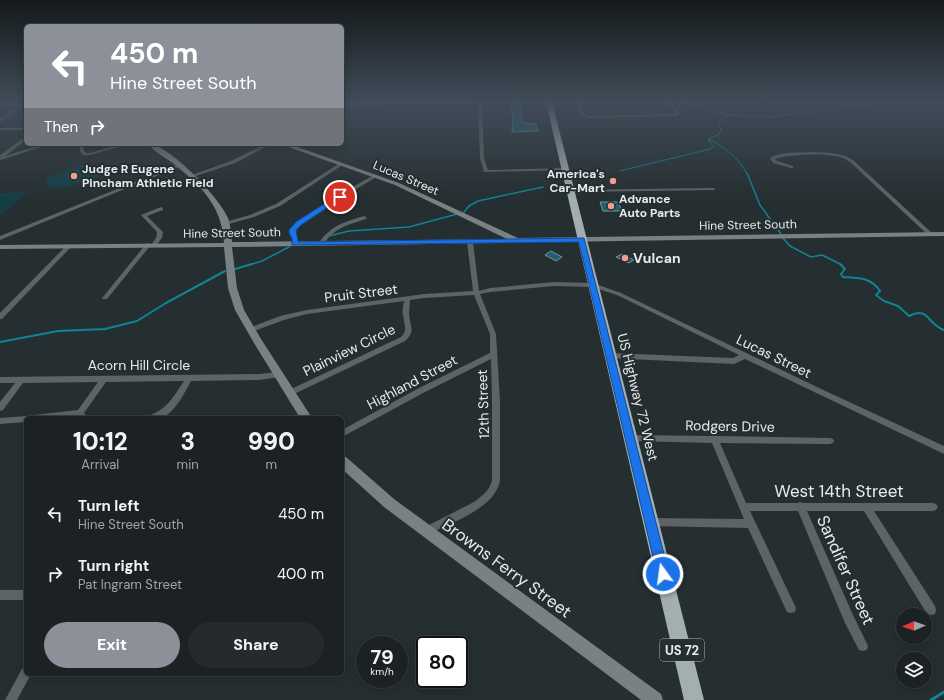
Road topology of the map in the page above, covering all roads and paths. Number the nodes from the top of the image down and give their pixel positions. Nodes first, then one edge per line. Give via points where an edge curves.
1 (481, 135) edge
2 (557, 135) edge
3 (24, 140) edge
4 (42, 146) edge
5 (81, 146) edge
6 (119, 146) edge
7 (154, 146) edge
8 (265, 146) edge
9 (289, 146) edge
10 (0, 158) edge
11 (342, 164) junction
12 (179, 166) junction
13 (791, 167) dead end
14 (565, 169) junction
15 (191, 176) junction
16 (376, 176) junction
17 (713, 189) dead end
18 (570, 191) junction
19 (160, 209) dead end
20 (364, 218) dead end
21 (225, 223) junction
22 (930, 234) junction
23 (944, 234) edge
24 (0, 238) edge
25 (582, 240) junction
26 (518, 241) junction
27 (470, 242) junction
28 (294, 244) junction
29 (321, 244) junction
30 (151, 245) junction
31 (227, 245) junction
32 (70, 246) junction
33 (0, 247) edge
34 (593, 285) junction
35 (477, 293) junction
36 (105, 298) dead end
37 (407, 299) junction
38 (0, 317) edge
39 (250, 330) junction
40 (494, 354) junction
41 (610, 356) junction
42 (744, 356) junction
43 (278, 375) junction
44 (105, 378) junction
45 (190, 378) junction
46 (22, 379) junction
47 (0, 380) edge
48 (290, 393) junction
49 (0, 408) edge
50 (82, 416) edge
51 (160, 416) edge
52 (305, 416) edge
53 (24, 419) edge
54 (0, 421) edge
55 (344, 433) edge
56 (630, 438) junction
57 (714, 438) junction
58 (830, 441) dead end
59 (944, 450) edge
60 (344, 463) edge
61 (800, 506) junction
62 (745, 507) junction
63 (933, 507) dead end
64 (867, 508) junction
65 (650, 522) junction
66 (751, 524) junction
67 (426, 531) junction
68 (0, 595) edge
69 (24, 595) edge
70 (791, 608) dead end
71 (930, 608) edge
72 (863, 646) dead end
73 (24, 676) edge
74 (11, 700) edge
75 (655, 700) edge
76 (694, 700) edge

1 - 14 street via 482,158 486,171
2 - 14 highway, US Highway 72 West / US 72
3 - 10 street
4 - 10 street
5 - 6 street via 85,154 90,154
7 - 12 street
8 - 15 street via 234,162
9 - 11 street, Lucas Street
11 - 16 street, Lucas Street
11 - 21 street via 278,205 252,216
12 - 15 street
12 - 24 street
13 - 22 street via 775,162 772,158 781,155 832,154 847,158
14 - 18 highway, US Highway 72 West / US 72
15 - 21 street via 212,196
16 - 26 street, Lucas Street
16 - 28 street via 298,224 292,233 295,238
17 - 18 street
18 - 25 highway, US Highway 72 West / US 72
19 - 30 street via 144,215 160,232 160,238
20 - 29 street via 333,229 327,233
21 - 31 street
22 - 23 street, Hine Street South
22 - 25 street, Hine Street South
25 - 26 street, Hine Street South
25 - 34 highway, US Highway 72 West / US 72
26 - 27 street, Hine Street South
27 - 29 street, Hine Street South
27 - 35 street, 12th Street via 473,279
28 - 29 street, Hine Street South
28 - 31 street, Hine Street South
30 - 31 street, Hine Street South
30 - 32 street, Hine Street South
30 - 36 street
31 - 39 street via 233,293
32 - 33 street, Hine Street South
32 - 38 street
34 - 35 street, Lucas Street via 554,284
34 - 41 highway, US Highway 72 West / US 72
34 - 42 street, Lucas Street via 619,294
35 - 37 street, Pruit Street
35 - 40 street, 12th Street via 490,323
37 - 39 street, Pruit Street via 307,312
37 - 48 street, Plainview Circle via 406,312 410,330 408,336
39 - 43 street
40 - 55 street, Highland Street
40 - 67 street, 12th Street via 497,465 494,490 472,507
41 - 42 street via 734,361
41 - 56 highway, US Highway 72 West / US 72
42 - 59 street, Lucas Street
43 - 45 street, Acorn Hill Circle
43 - 48 street
44 - 45 street, Acorn Hill Circle
44 - 46 street, Acorn Hill Circle
44 - 50 street
45 - 51 street via 167,412
46 - 47 street, Acorn Hill Circle
46 - 49 street
48 - 52 street
53 - 54 street
56 - 57 street, Rodgers Drive
56 - 65 highway, US Highway 72 West / US 72
57 - 58 street, Rodgers Drive
57 - 62 street
60 - 67 street, Browns Ferry Street via 389,503
61 - 62 street, West 14th Street
61 - 64 street, West 14th Street
61 - 72 street, Sandifer Street via 849,620
62 - 66 street
63 - 64 street, West 14th Street
64 - 71 street
65 - 66 street
65 - 76 highway, US Highway 72 West / US 72
66 - 70 street
67 - 75 street, Browns Ferry Street
68 - 69 street
73 - 74 street

